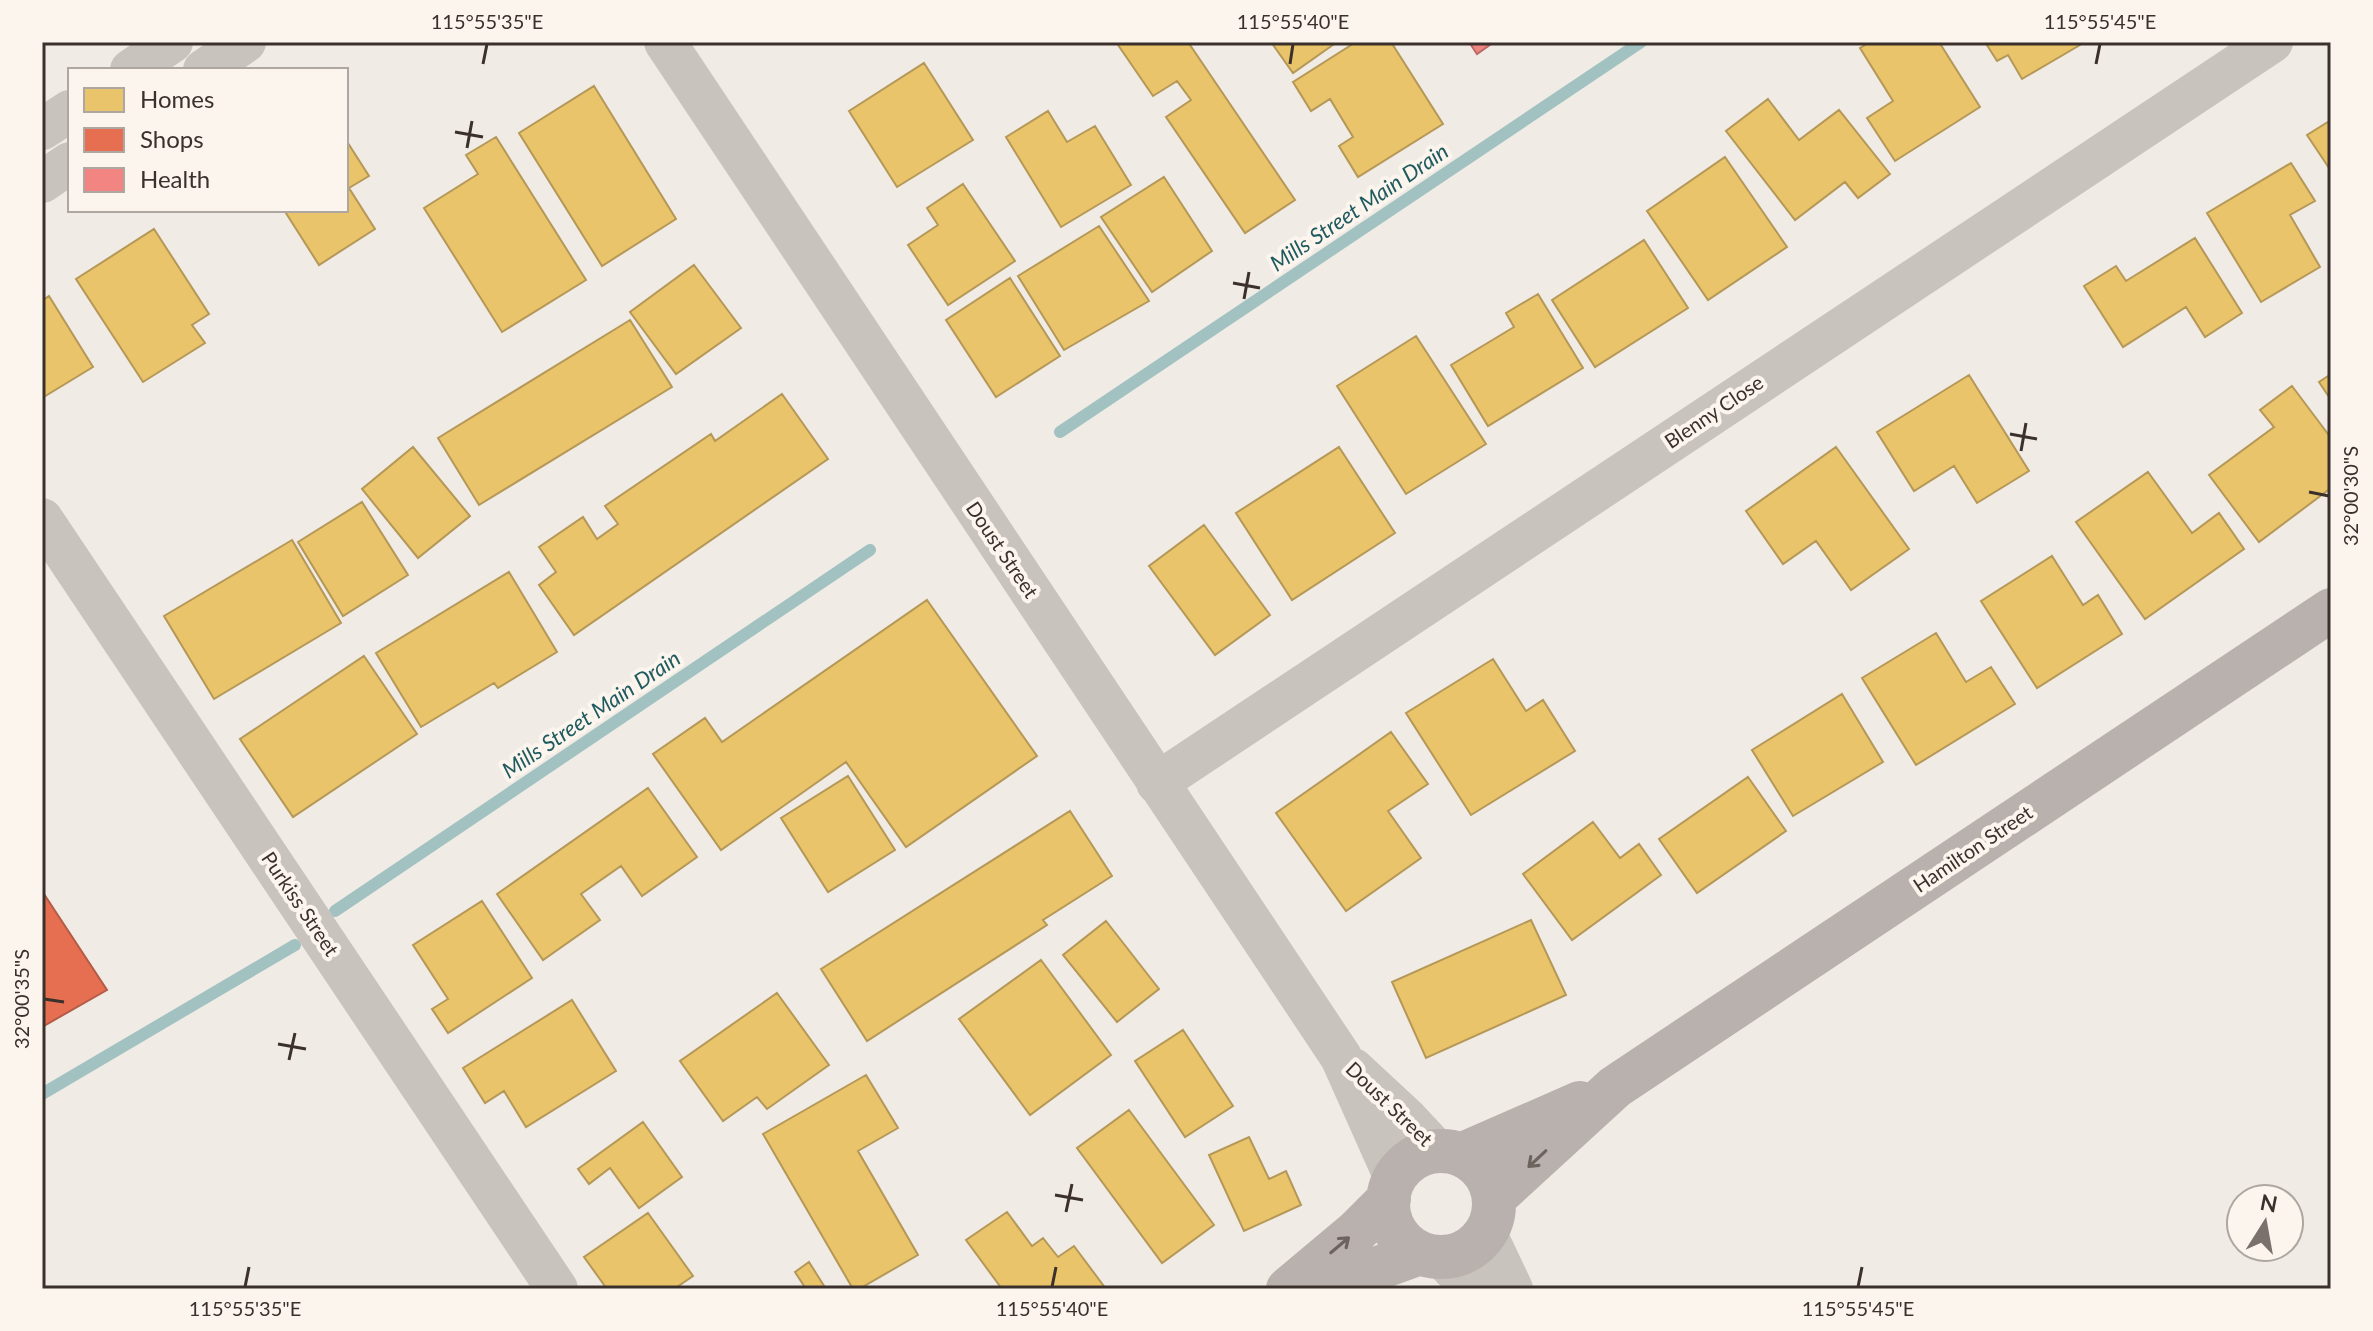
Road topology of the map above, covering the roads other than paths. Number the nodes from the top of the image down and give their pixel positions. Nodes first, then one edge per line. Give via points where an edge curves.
1 (245, 42) edge
2 (665, 42) edge
3 (2272, 42) edge
4 (169, 50) edge
5 (135, 68) edge
6 (207, 68) edge
7 (68, 112) edge
8 (42, 129) edge
9 (68, 164) edge
10 (42, 182) edge
11 (42, 519) edge
12 (2331, 610) edge
13 (1157, 783) junction
14 (1341, 1057) junction
15 (1615, 1087) junction
16 (1449, 1153) junction
17 (1392, 1188) junction
18 (1490, 1216) junction
19 (1431, 1255) junction
20 (557, 1289) edge
21 (1288, 1289) edge
22 (1320, 1289) edge
23 (1472, 1289) edge
24 (1512, 1289) edge

1 - 6 street
2 - 13 street, Doust Street
3 - 13 street, Blenny Close
4 - 5 street
7 - 8 street
9 - 10 street
11 - 20 street, Purkiss Street
12 - 15 main road, Hamilton Street
13 - 14 street, Doust Street
14 - 16 street, Doust Street
14 - 17 street, Doust Street
15 - 16 main road, Hamilton Street
15 -> 18 main road, Hamilton Street
16 - 17 main road via 1420,1155 1405,1165
16 - 18 main road via 1474,1162 1484,1172
17 - 19 main road via 1390,1220 1397,1233 1407,1245
21 -> 17 main road via 1357,1231
18 - 19 main road via 1474,1246 1459,1254
18 - 24 street
19 - 22 main road
19 - 23 street

